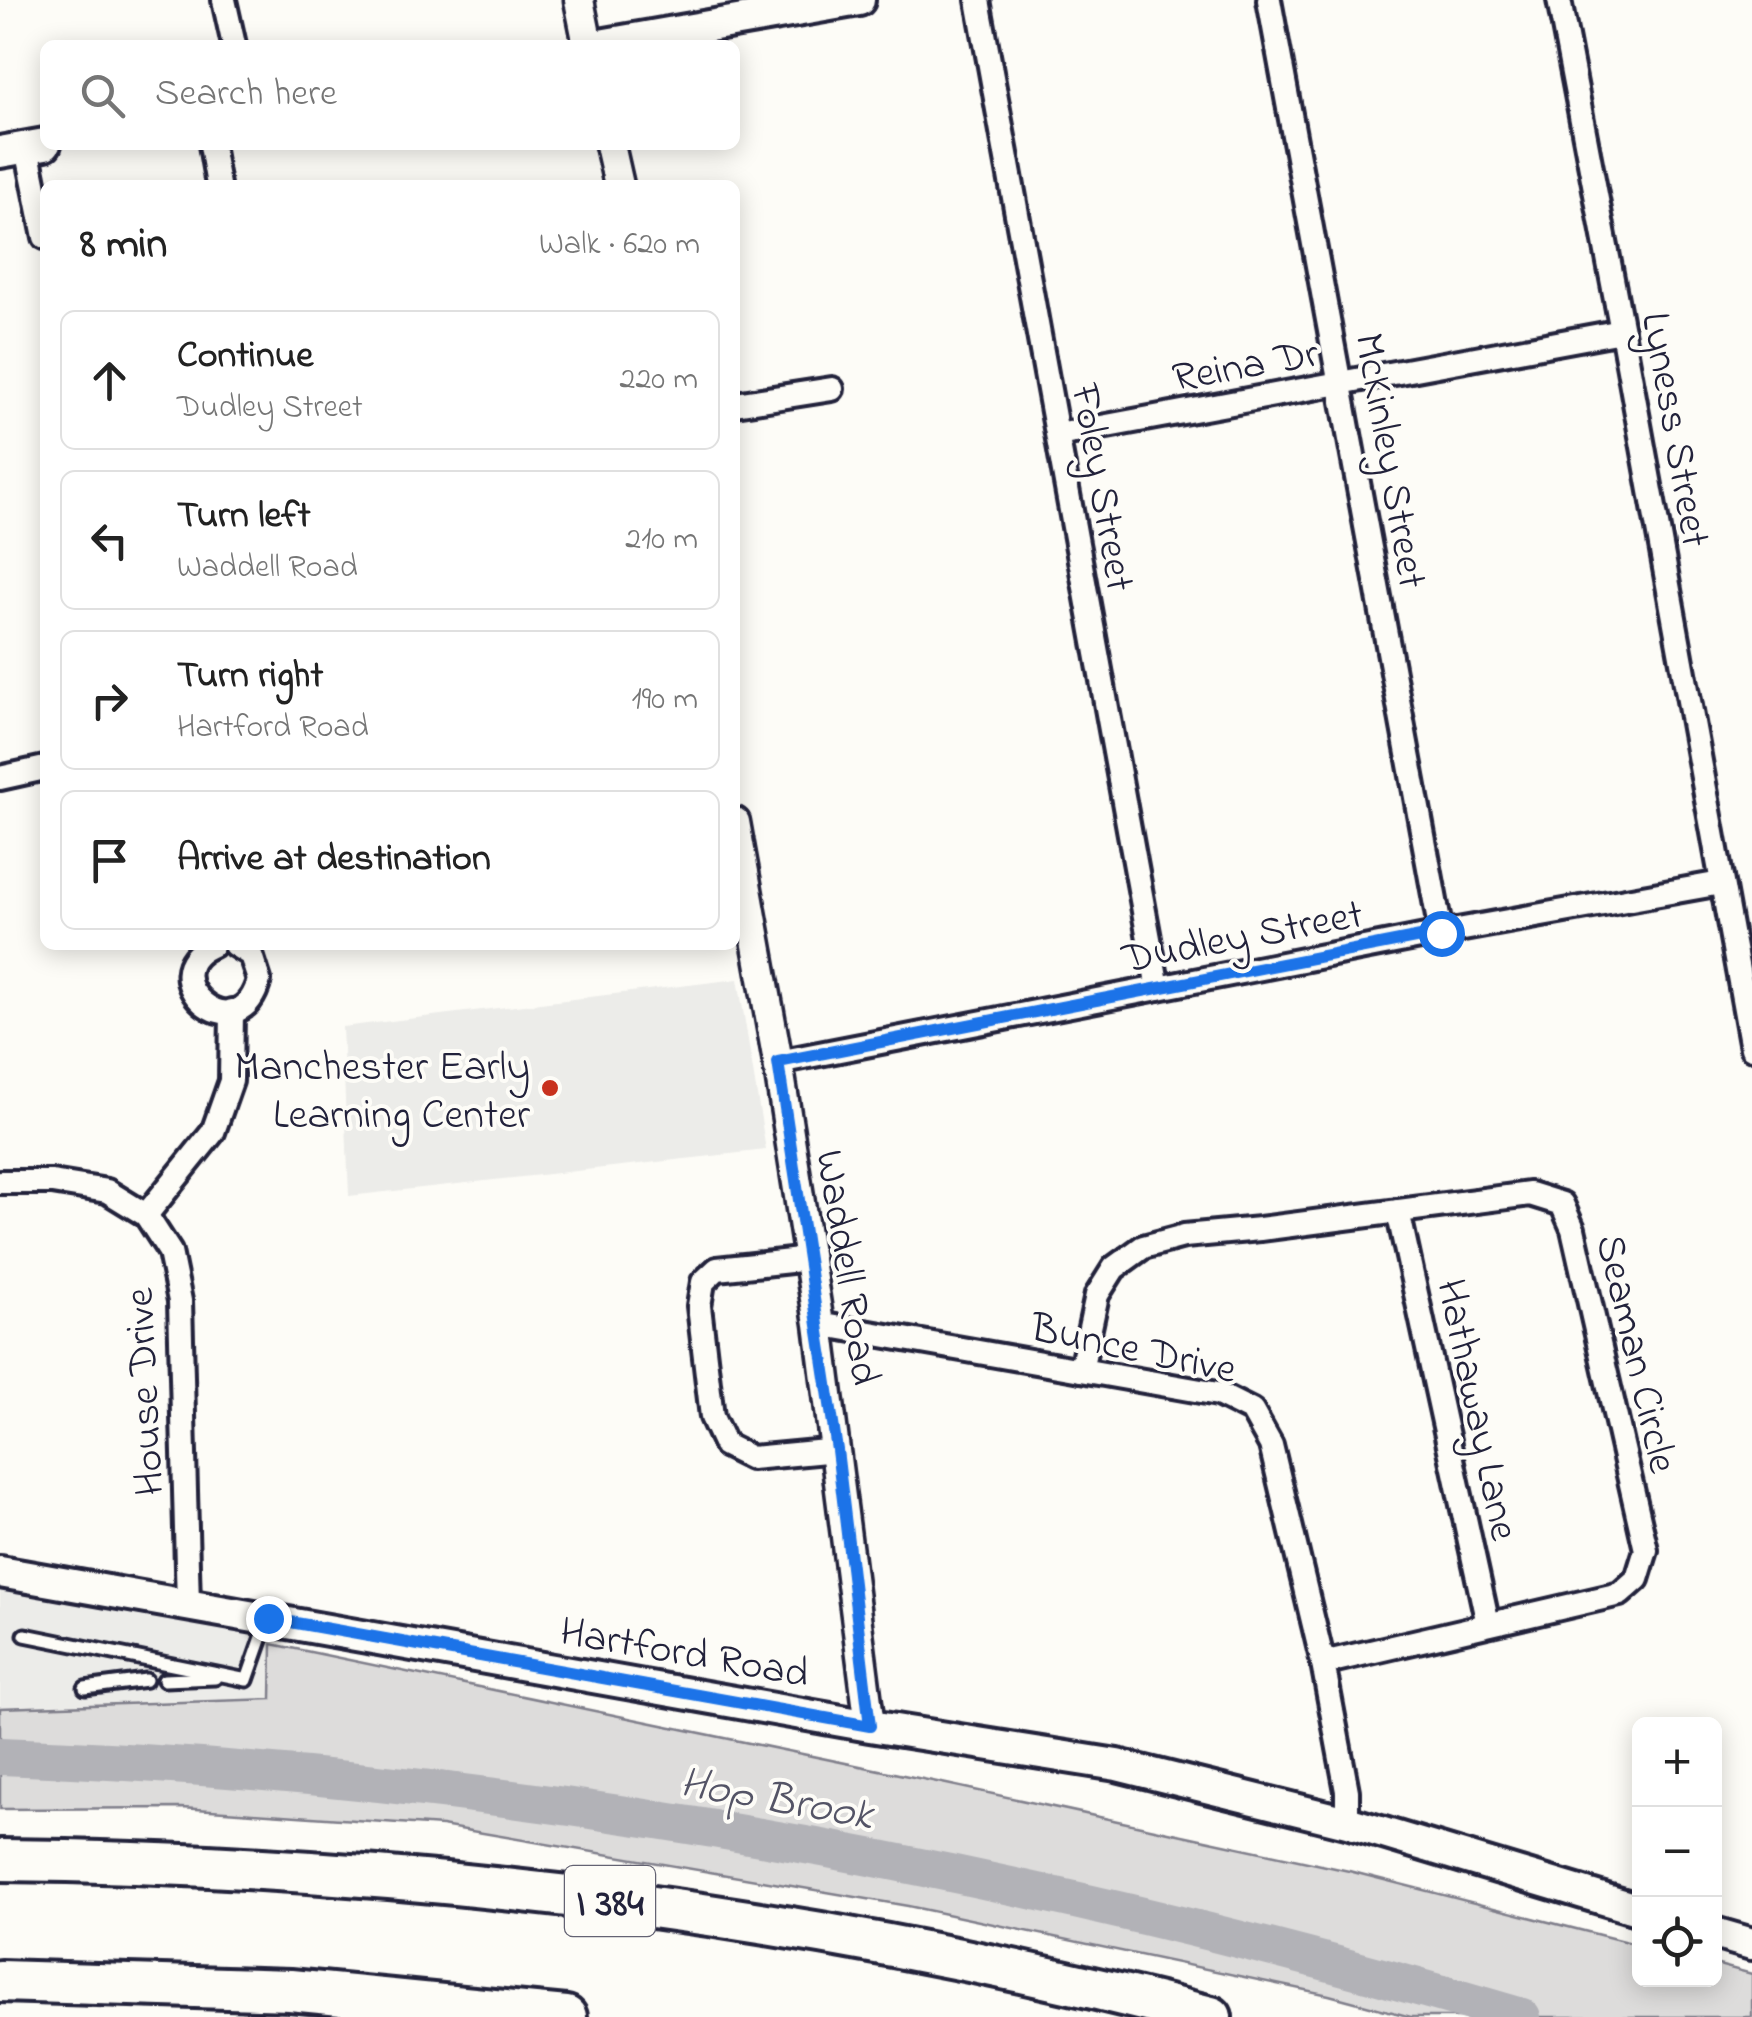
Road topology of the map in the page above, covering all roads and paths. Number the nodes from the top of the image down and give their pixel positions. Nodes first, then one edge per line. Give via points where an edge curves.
1 (224, 0) edge
2 (579, 0) edge
3 (858, 0) edge
4 (978, 0) edge
5 (1269, 0) edge
6 (1559, 0) edge
7 (233, 40) edge
8 (587, 40) edge
9 (629, 40) edge
10 (24, 148) edge
11 (212, 150) edge
12 (611, 150) edge
13 (217, 180) edge
14 (618, 180) edge
15 (40, 217) edge
16 (1622, 331) junction
17 (1342, 383) junction
18 (832, 389) dead end
19 (740, 403) edge
20 (1058, 435) junction
21 (40, 769) edge
22 (0, 778) edge
23 (740, 874) edge
24 (1720, 883) junction
25 (1441, 933) junction
26 (205, 950) edge
27 (243, 950) edge
28 (1158, 988) junction
29 (232, 1012) junction
30 (1752, 1048) edge
31 (778, 1062) junction
32 (0, 1182) edge
33 (1398, 1211) junction
34 (146, 1215) junction
35 (809, 1258) junction
36 (819, 1324) junction
37 (1081, 1370) junction
38 (837, 1450) junction
39 (0, 1572) edge
40 (188, 1606) junction
41 (268, 1618) junction
42 (1488, 1624) junction
43 (24, 1635) dead end
44 (1323, 1663) junction
45 (234, 1677) junction
46 (146, 1680) dead end
47 (164, 1680) dead end
48 (85, 1688) dead end
49 (870, 1726) junction
50 (1347, 1822) junction
51 (0, 1860) edge
52 (1632, 1908) edge
53 (1722, 1935) edge
54 (1752, 1944) edge
55 (0, 1981) edge
56 (566, 2017) edge
57 (1211, 2017) edge

1 - 7 street
2 - 8 street
3 - 9 main road
4 - 20 street, Foley Street
5 - 17 street, McKinley Street
6 - 16 street, Lyness Street
10 - 15 street
11 - 13 street
12 - 14 street
16 - 17 street, Reina Dr
16 - 24 street, Lyness Street
17 - 20 street, Reina Dr
17 - 25 street, McKinley Street
18 - 19 street
20 - 28 street, Foley Street
21 - 22 street
23 - 31 street, Waddell Road
24 - 25 street, Dudley Street
24 - 30 street, Lyness Street
25 - 28 street, Dudley Street
26 - 29 street via 192,964 190,988 208,1009
27 - 29 street via 259,980 249,1002
28 - 31 street, Dudley Street
29 - 34 street via 231,1081 213,1132
31 - 35 street, Waddell Road
32 - 34 street, House Drive via 107,1191
33 - 37 street, Seaman Circle via 1184,1236 1143,1248 1114,1268 1098,1295
33 - 42 street, Hathaway Lane
33 - 42 street, Seaman Circle via 1530,1194 1562,1204 1646,1550 1637,1578 1620,1594
34 - 40 street, House Drive via 170,1252 180,1302
35 - 36 street, Waddell Road
35 - 38 street via 718,1269 703,1282 712,1417 725,1446 751,1458
36 - 37 street, Bunce Drive
36 - 38 street, Waddell Road
37 - 44 street, Bunce Drive via 1218,1394 1252,1411 1271,1445
38 - 49 street, Waddell Road
39 - 40 main road, Hartford Road
40 - 41 main road, Hartford Road
41 - 45 lane via 248,1680
41 - 49 main road, Hartford Road
42 - 44 street, Seaman Circle
43 - 45 lane
44 - 50 street, Bunce Drive
45 - 47 lane
46 - 48 lane
49 - 50 main road, Hartford Road via 1118,1765
50 - 52 main road, Hartford Road
51 - 57 highway, I 384 via 284,1869 586,1898 894,1944
53 - 54 main road
55 - 56 highway via 290,1990

